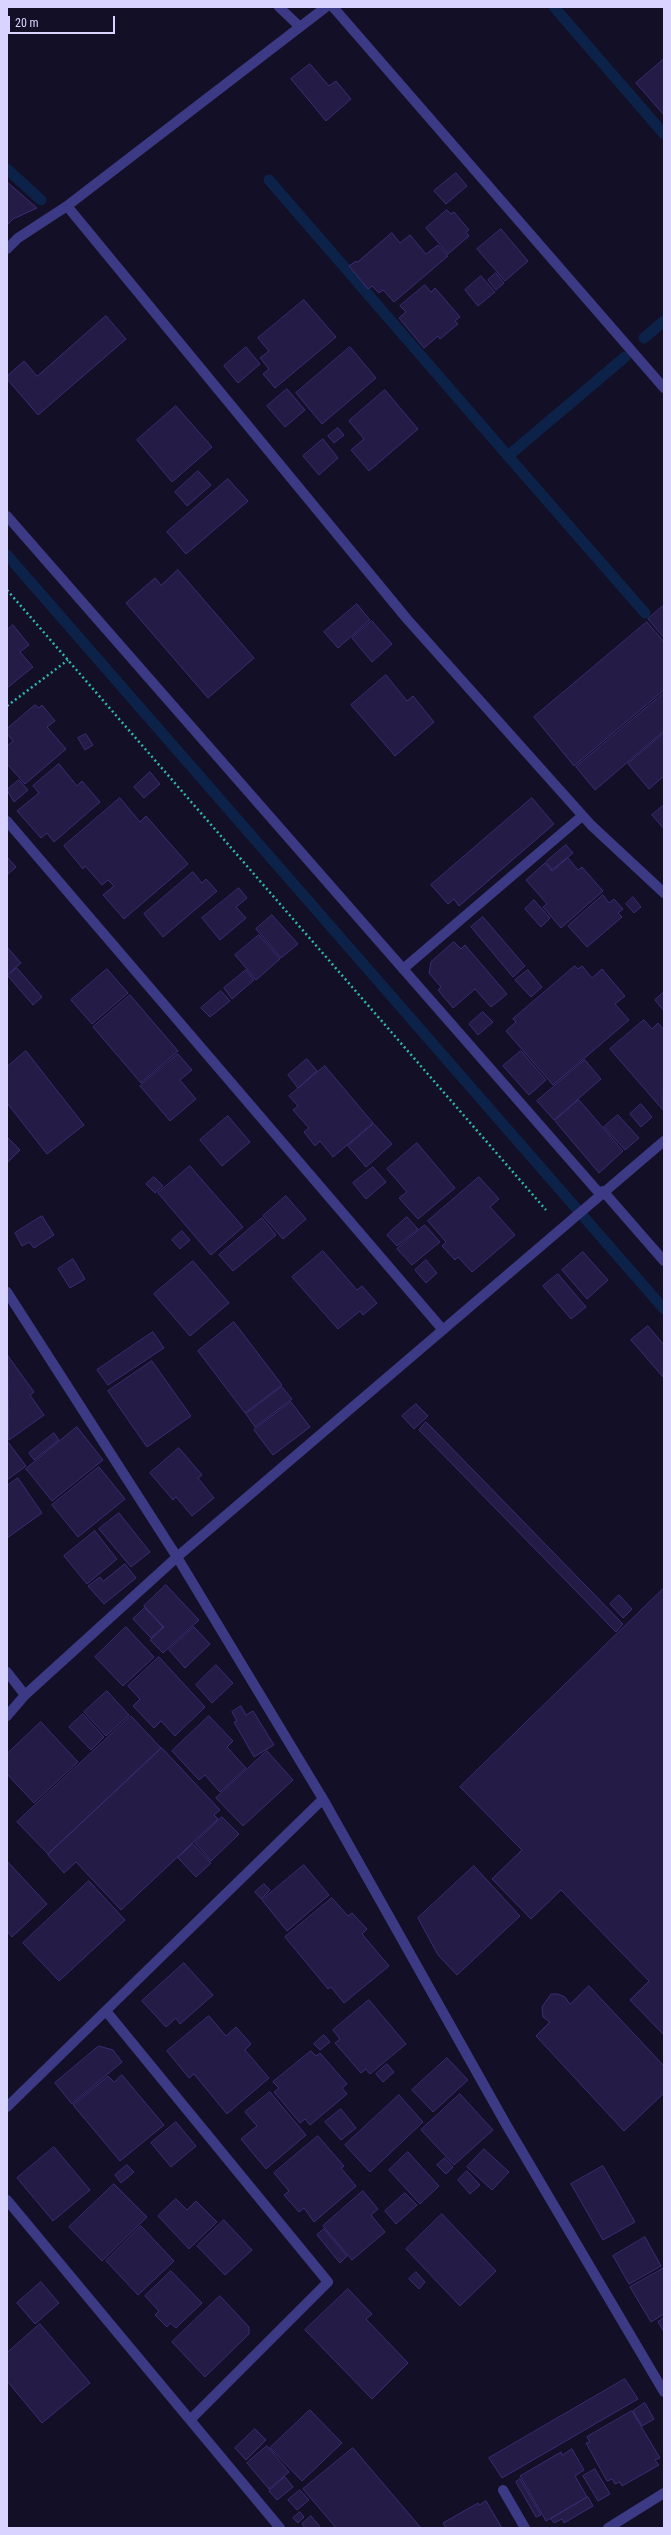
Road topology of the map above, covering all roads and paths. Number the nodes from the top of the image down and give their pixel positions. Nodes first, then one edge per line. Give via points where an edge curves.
1 (279, 7) edge
2 (326, 7) edge
3 (333, 7) edge
4 (299, 26) junction
5 (67, 206) junction
6 (7, 249) edge
7 (664, 388) edge
8 (7, 516) edge
9 (7, 590) edge
10 (68, 660) junction
11 (7, 706) edge
12 (582, 816) junction
13 (7, 821) edge
14 (664, 893) edge
15 (403, 969) junction
16 (664, 1141) edge
17 (600, 1194) junction
18 (563, 1226) junction
19 (664, 1261) edge
20 (7, 1292) edge
21 (443, 1330) junction
22 (177, 1556) junction
23 (7, 1672) edge
24 (25, 1695) junction
25 (7, 1716) edge
26 (323, 1800) junction
27 (106, 2010) junction
28 (7, 2107) edge
29 (7, 2200) edge
30 (664, 2392) edge
31 (190, 2420) junction
32 (503, 2490) dead end
33 (664, 2493) edge
34 (280, 2528) edge
35 (525, 2528) edge
36 (608, 2528) edge

1 - 4 street
2 - 4 street
3 - 7 street
4 - 5 street
5 - 6 street via 18,238
5 - 12 street via 407,619
8 - 15 street
9 - 10 path
10 - 11 path
10 - 18 path
12 - 14 street
12 - 15 street
13 - 21 street
15 - 17 street
16 - 17 street
17 - 18 street
17 - 19 street
18 - 21 street
20 - 22 street
21 - 22 street
22 - 24 street
22 - 26 street
23 - 24 street
24 - 25 street
26 - 27 street
26 - 30 street via 507,2126
27 - 28 street
27 - 31 street via 328,2282
29 - 31 street
31 - 34 street
32 - 35 street
33 - 36 street

